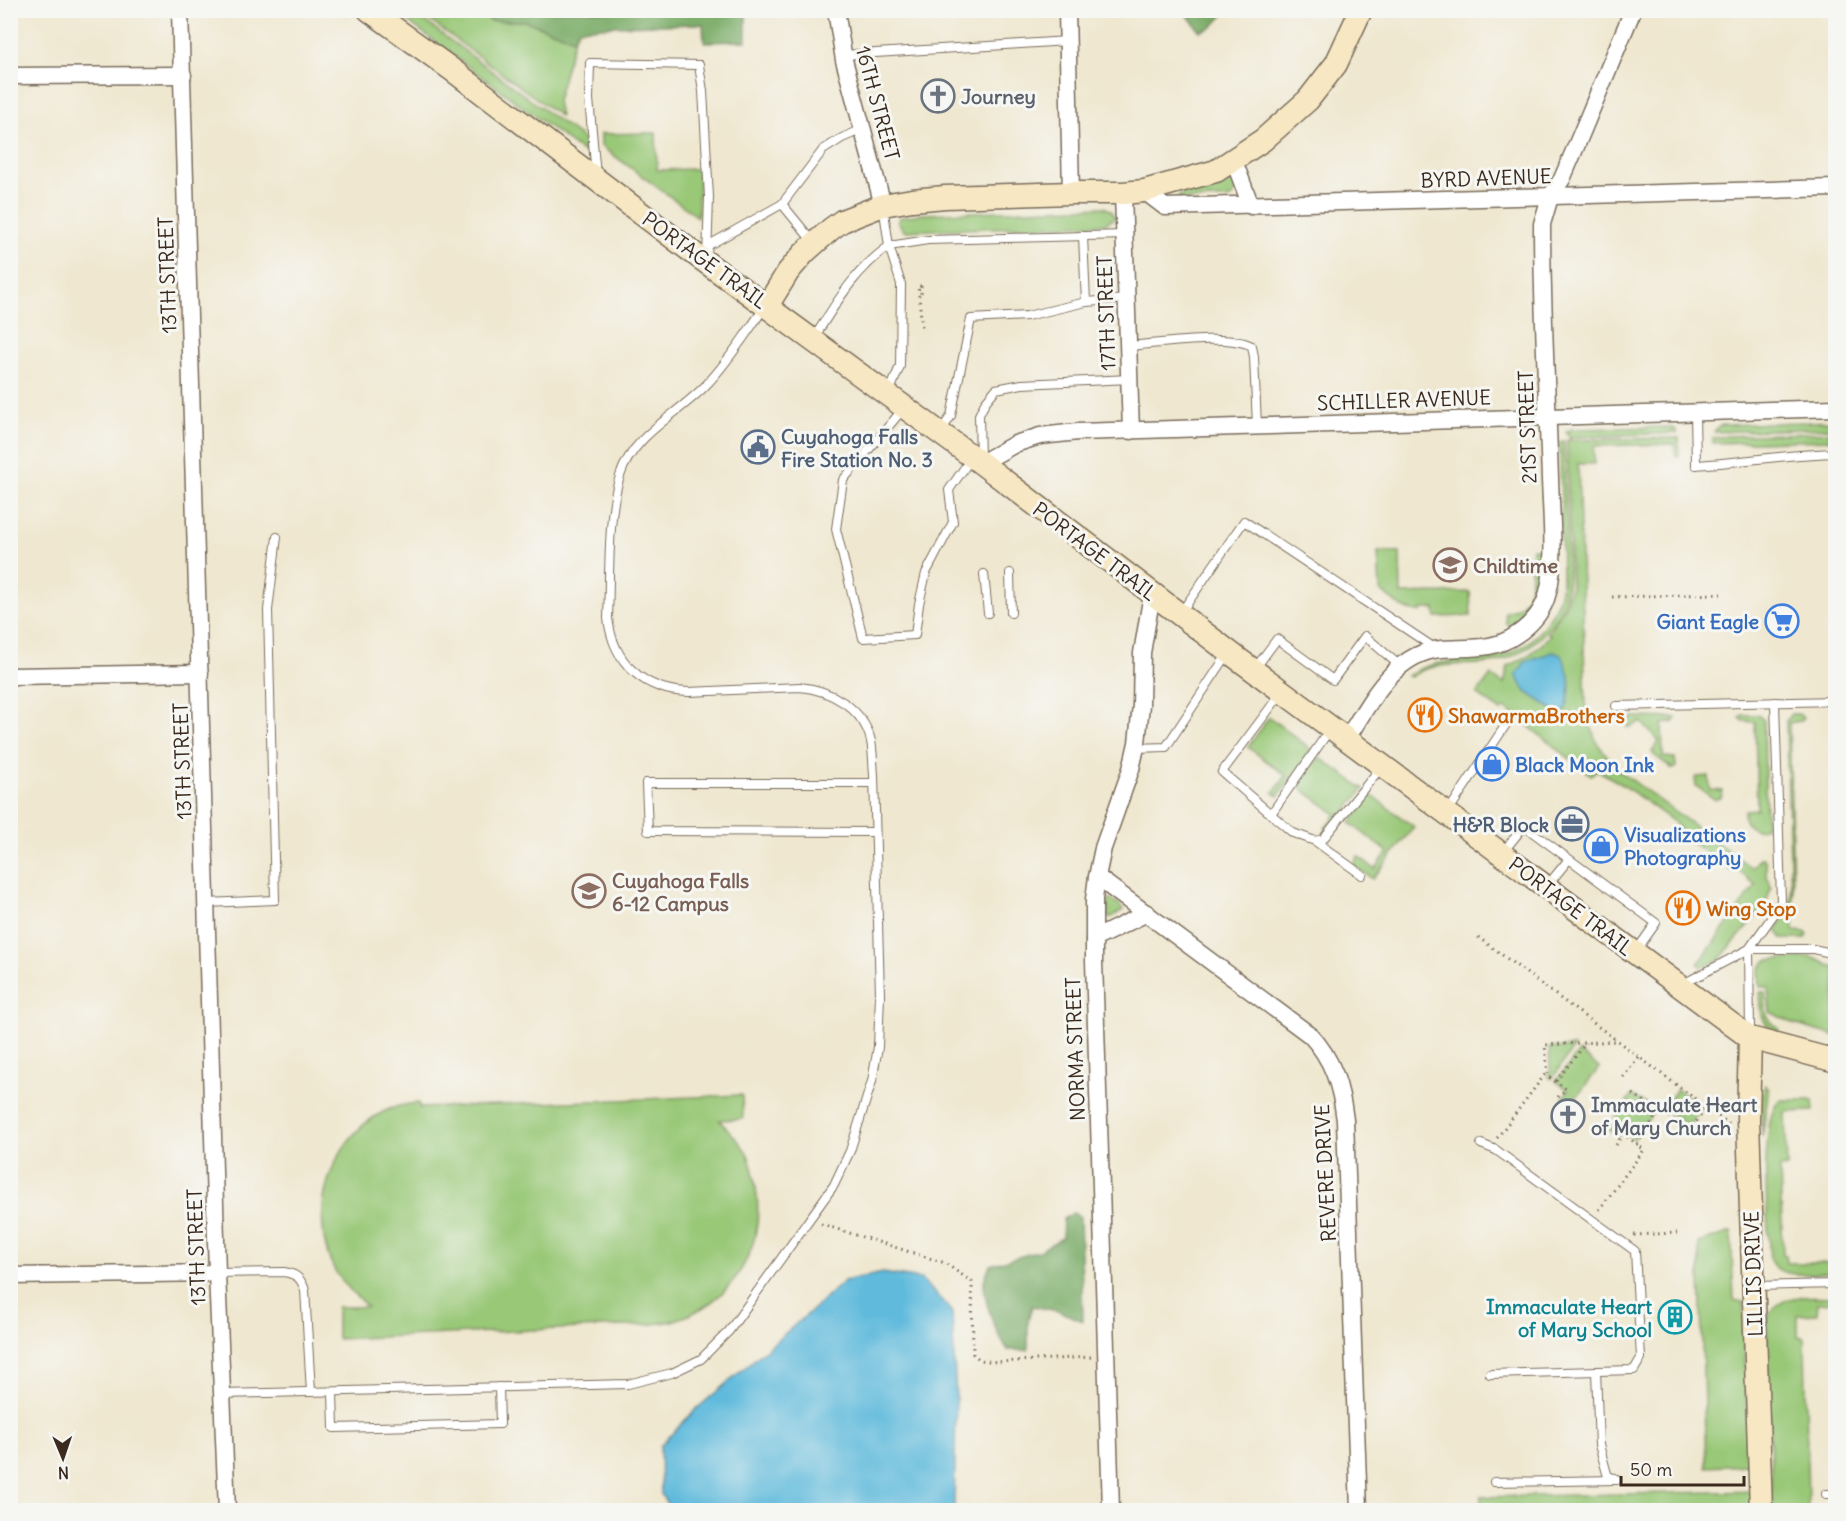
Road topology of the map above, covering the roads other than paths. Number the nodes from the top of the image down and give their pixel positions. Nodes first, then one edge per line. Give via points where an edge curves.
1 (180, 10) edge
2 (369, 10) edge
3 (837, 10) edge
4 (1067, 10) edge
5 (1361, 10) edge
6 (1633, 10) edge
7 (1068, 40) junction
8 (843, 55) junction
9 (183, 75) junction
10 (10, 76) edge
11 (863, 129) junction
12 (1234, 160) junction
13 (596, 180) junction
14 (1836, 188) edge
15 (1134, 192) junction
16 (1071, 193) junction
17 (1550, 197) junction
18 (783, 204) junction
19 (883, 205) junction
20 (1251, 206) junction
21 (1125, 235) junction
22 (1083, 236) junction
23 (815, 244) junction
24 (889, 246) junction
25 (708, 254) junction
26 (1127, 299) junction
27 (1086, 302) junction
28 (767, 306) junction
29 (813, 340) junction
30 (1128, 346) junction
31 (1130, 379) junction
32 (896, 402) junction
33 (1836, 408) edge
34 (1695, 412) junction
35 (1548, 417) junction
36 (1257, 426) junction
37 (1131, 431) junction
38 (939, 434) junction
39 (1836, 453) edge
40 (976, 460) junction
41 (277, 537) dead end
42 (1010, 573) dead end
43 (984, 574) dead end
44 (1152, 594) junction
45 (988, 613) dead end
46 (1011, 613) dead end
47 (1180, 614) junction
48 (1437, 650) junction
49 (1229, 652) junction
50 (1400, 666) junction
51 (1254, 670) junction
52 (200, 673) junction
53 (10, 676) edge
54 (1283, 691) junction
55 (1836, 701) edge
56 (1775, 702) junction
57 (1616, 706) dead end
58 (1509, 720) dead end
59 (1339, 734) junction
60 (1135, 748) junction
61 (1382, 766) junction
62 (874, 783) junction
63 (1447, 813) junction
64 (1271, 814) junction
65 (875, 832) junction
66 (1315, 841) junction
67 (1502, 854) junction
68 (1569, 859) junction
69 (1362, 875) dead end
70 (1097, 876) junction
71 (1546, 887) junction
72 (207, 903) junction
73 (1147, 912) junction
74 (1094, 939) junction
75 (1749, 949) junction
76 (1634, 954) junction
77 (1836, 954) edge
78 (1679, 986) junction
79 (1750, 1038) junction
80 (1836, 1061) edge
81 (1481, 1144) dead end
82 (217, 1274) junction
83 (10, 1276) edge
84 (1836, 1284) edge
85 (1754, 1286) junction
86 (1596, 1371) junction
87 (1490, 1374) dead end
88 (499, 1387) junction
89 (311, 1392) junction
90 (333, 1392) junction
91 (223, 1394) junction
92 (1494, 1482) dead end
93 (1826, 1494) dead end
94 (1836, 1494) edge
95 (227, 1510) edge
96 (1111, 1510) edge
97 (1359, 1510) edge
98 (1761, 1510) edge

1 - 9 street, 13TH STREET
2 - 13 main road, PORTAGE TRAIL
3 - 8 street, 16TH STREET
4 - 7 street
5 - 12 main road via 1336,64 1308,100
6 - 17 street, 21ST STREET via 1562,179
7 - 8 lane
7 - 16 street
8 - 11 street, 16TH STREET
9 - 10 street
9 - 52 street, 13TH STREET
11 - 18 lane via 823,150
11 - 19 street, 16TH STREET
12 - 15 main road via 1216,171
12 - 20 street
13 - 25 main road, PORTAGE TRAIL
13 - 25 lane via 590,63 699,65 708,186
14 - 17 street, BYRD AVENUE
15 - 16 main road
15 - 20 street, BYRD AVENUE via 1165,207
15 - 21 street, 17TH STREET
16 - 19 main road via 945,197
17 - 20 street, BYRD AVENUE
17 - 35 street, 21ST STREET via 1542,224
18 - 23 lane
18 - 25 lane
19 - 23 main road via 842,221
19 - 24 lane
21 - 22 lane
21 - 26 street, 17TH STREET
22 - 24 lane via 928,240
22 - 27 lane
23 - 28 main road via 788,272
24 - 29 lane via 869,261
24 - 32 lane via 901,284
25 - 28 main road, PORTAGE TRAIL
26 - 27 lane
26 - 30 street, 17TH STREET
27 - 38 lane via 1034,315 971,319 951,416
28 - 29 main road, PORTAGE TRAIL
28 - 62 lane via 706,385 633,448 620,475 613,503 610,635 615,650 643,679 665,689 689,692 800,687 830,694 862,720 870,741
29 - 32 main road, PORTAGE TRAIL
30 - 31 street, 17TH STREET
30 - 36 lane via 1241,340 1252,346
31 - 37 street, 17TH STREET
31 - 40 lane via 1022,384 996,389 979,415
32 - 38 main road, PORTAGE TRAIL
32 - 40 lane via 843,480 836,529 863,638 915,635 926,573 953,522 949,490
33 - 34 street, SCHILLER AVENUE
34 - 35 street, SCHILLER AVENUE
34 - 39 lane via 1696,465
35 - 36 street, SCHILLER AVENUE
35 - 48 street, 21ST STREET via 1551,579 1544,605 1530,624 1504,642
36 - 37 street, SCHILLER AVENUE
37 - 40 street, SCHILLER AVENUE via 1040,436
38 - 40 main road, PORTAGE TRAIL
40 - 44 main road, PORTAGE TRAIL
41 - 72 lane via 268,610 275,900
42 - 46 lane
43 - 45 lane
44 - 47 main road, PORTAGE TRAIL
44 - 60 street, NORMA STREET via 1142,653
47 - 48 lane via 1244,521
47 - 49 main road, PORTAGE TRAIL
48 - 50 street, 21ST STREET via 1415,656
49 - 51 main road, PORTAGE TRAIL
49 - 60 lane via 1166,747
50 - 51 lane via 1365,636 1333,680 1277,639
50 - 59 street, 21ST STREET
51 - 54 main road, PORTAGE TRAIL
52 - 53 street
52 - 72 street, 13TH STREET
54 - 59 main road, PORTAGE TRAIL
54 - 64 lane via 1222,772
55 - 56 lane
56 - 57 lane
56 - 75 lane via 1781,901
58 - 63 lane
59 - 61 main road, PORTAGE TRAIL
59 - 64 lane
60 - 70 street, NORMA STREET
61 - 63 main road, PORTAGE TRAIL
61 - 66 lane via 1323,839
62 - 65 lane
62 - 65 lane via 646,783 648,831
63 - 67 main road, PORTAGE TRAIL
64 - 66 lane via 1293,833
65 - 88 lane via 880,995 876,1059 850,1151 834,1185 729,1331 701,1359 672,1373 628,1384
66 - 69 lane
67 - 68 lane via 1524,826
67 - 71 main road, PORTAGE TRAIL
68 - 71 lane
68 - 76 lane via 1656,923
70 - 73 street, REVERE DRIVE
70 - 74 street, NORMA STREET
71 - 76 main road, PORTAGE TRAIL
72 - 82 street, 13TH STREET
73 - 74 street
73 - 97 street, REVERE DRIVE via 1310,1035 1327,1056 1338,1082 1345,1120
74 - 96 street, NORMA STREET
75 - 77 lane
75 - 78 lane
75 - 79 lane
76 - 78 main road, PORTAGE TRAIL
78 - 79 main road, PORTAGE TRAIL
79 - 80 main road, PORTAGE TRAIL
79 - 85 main road, LILLIS DRIVE via 1748,1120
81 - 86 lane via 1496,1149 1635,1251 1641,1358 1634,1370
82 - 83 street
82 - 89 lane via 284,1272 301,1280 305,1290
82 - 91 street, 13TH STREET
84 - 85 lane
85 - 98 main road, LILLIS DRIVE
86 - 87 lane
86 - 92 lane via 1599,1445 1608,1477 1617,1479
88 - 90 lane
88 - 90 lane via 500,1424 334,1428
89 - 90 lane
89 - 91 lane
91 - 95 street, 13TH STREET
93 - 94 lane

